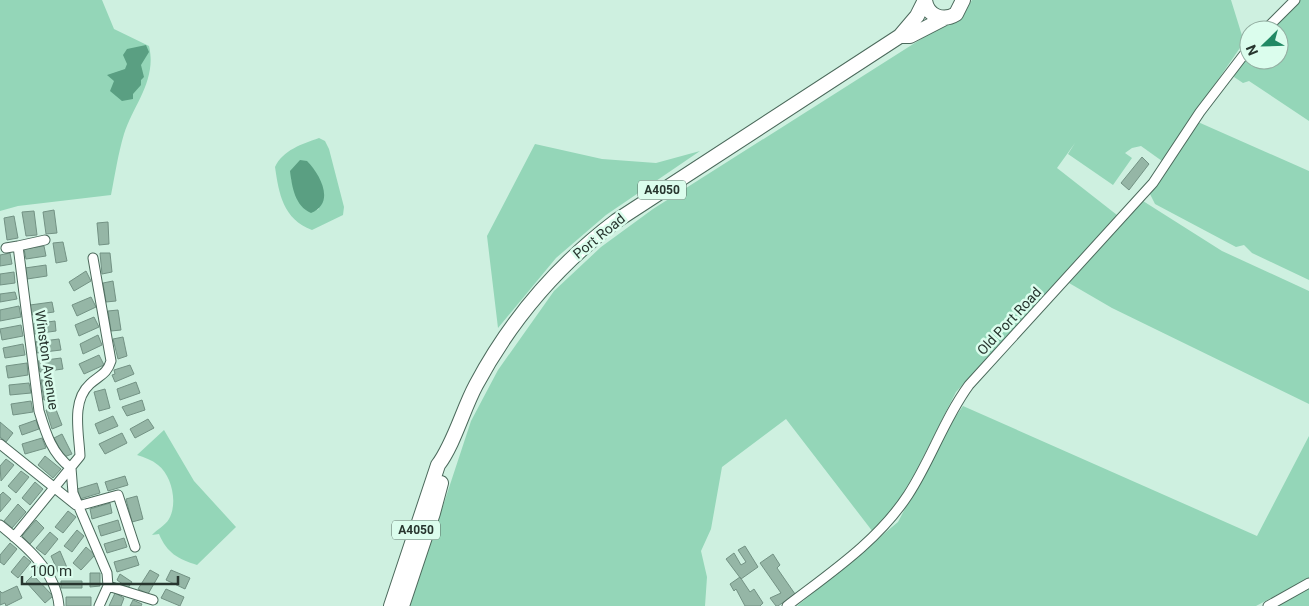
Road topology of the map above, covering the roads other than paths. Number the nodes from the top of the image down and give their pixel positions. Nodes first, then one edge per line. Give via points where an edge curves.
1 (925, 0) edge
2 (963, 0) edge
3 (1295, 0) edge
4 (945, 18) junction
5 (1275, 20) edge
6 (900, 36) junction
7 (1239, 61) edge
8 (45, 240) dead end
9 (18, 246) junction
10 (6, 248) dead end
11 (93, 258) dead end
12 (0, 444) edge
13 (446, 456) junction
14 (71, 468) junction
15 (55, 488) junction
16 (78, 506) junction
17 (0, 525) edge
18 (14, 537) junction
19 (135, 547) dead end
20 (1309, 584) edge
21 (108, 586) junction
22 (153, 600) dead end
23 (59, 606) edge
24 (99, 606) edge
25 (391, 606) edge
26 (402, 606) edge
27 (787, 606) edge
28 (1268, 606) edge

1 - 4 main road, A4050 via 933,15
1 - 6 main road, Port Road / A4050 via 917,16
2 - 4 main road, A4050 via 960,10
3 - 5 street
4 - 6 main road, Port Road / A4050 via 910,36
6 - 13 main road, Port Road / A4050 via 633,208 578,253 543,288 507,333 471,395
7 - 27 street, Old Port Road via 1200,112 1153,183 969,385 947,417 908,495 889,520 848,559
8 - 9 street
9 - 10 street
9 - 14 street, Winston Avenue via 39,411 56,455
11 - 14 street via 111,361 108,370 82,393 78,407 80,456
12 - 15 street
13 - 25 main road, Port Road / A4050 via 438,464
13 - 26 main road, Port Road / A4050 via 434,513
14 - 15 street
14 - 16 street via 70,486
15 - 16 street
15 - 18 street
16 - 19 street via 118,495
16 - 21 street via 104,563
17 - 18 street
18 - 23 street via 43,566 56,591
20 - 28 street
21 - 22 street
21 - 24 street

